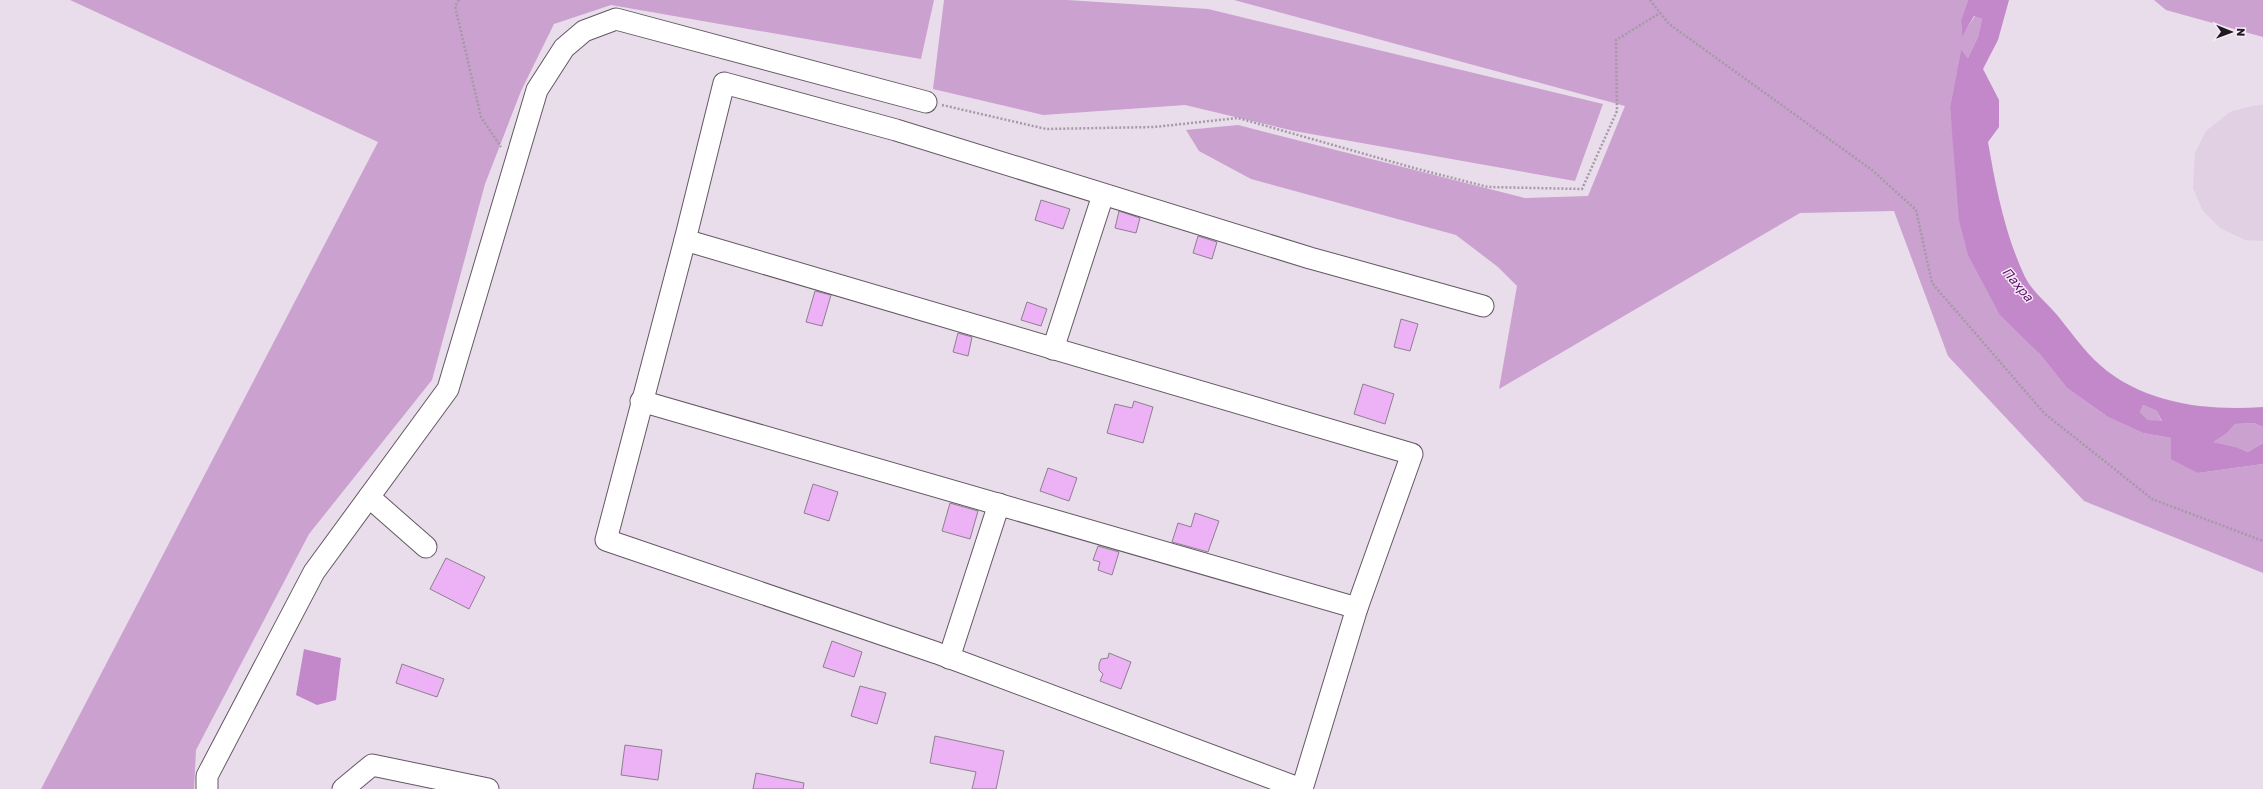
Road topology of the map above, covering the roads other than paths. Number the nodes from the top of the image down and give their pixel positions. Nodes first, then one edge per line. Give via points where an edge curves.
1 (926, 102) road end
2 (1103, 195) junction
3 (685, 240) junction
4 (1483, 306) dead end
5 (1053, 349) junction
6 (641, 401) junction
7 (369, 496) junction
8 (999, 504) junction
9 (426, 548) dead end
10 (1357, 608) junction
11 (949, 658) junction
12 (207, 789) edge
13 (343, 789) edge
14 (488, 789) edge
15 (1301, 789) edge

1 - 7 street via 616,18 584,31 564,48 537,90 448,389
2 - 3 street via 896,130 724,83
2 - 4 street via 1310,258
2 - 5 street
3 - 5 street
3 - 6 street
5 - 10 street via 1412,454
6 - 8 street
6 - 11 street via 606,540
7 - 9 street
7 - 12 street via 314,572 207,776
8 - 10 street
8 - 11 street
10 - 15 street
11 - 15 street
13 - 14 street via 372,765

